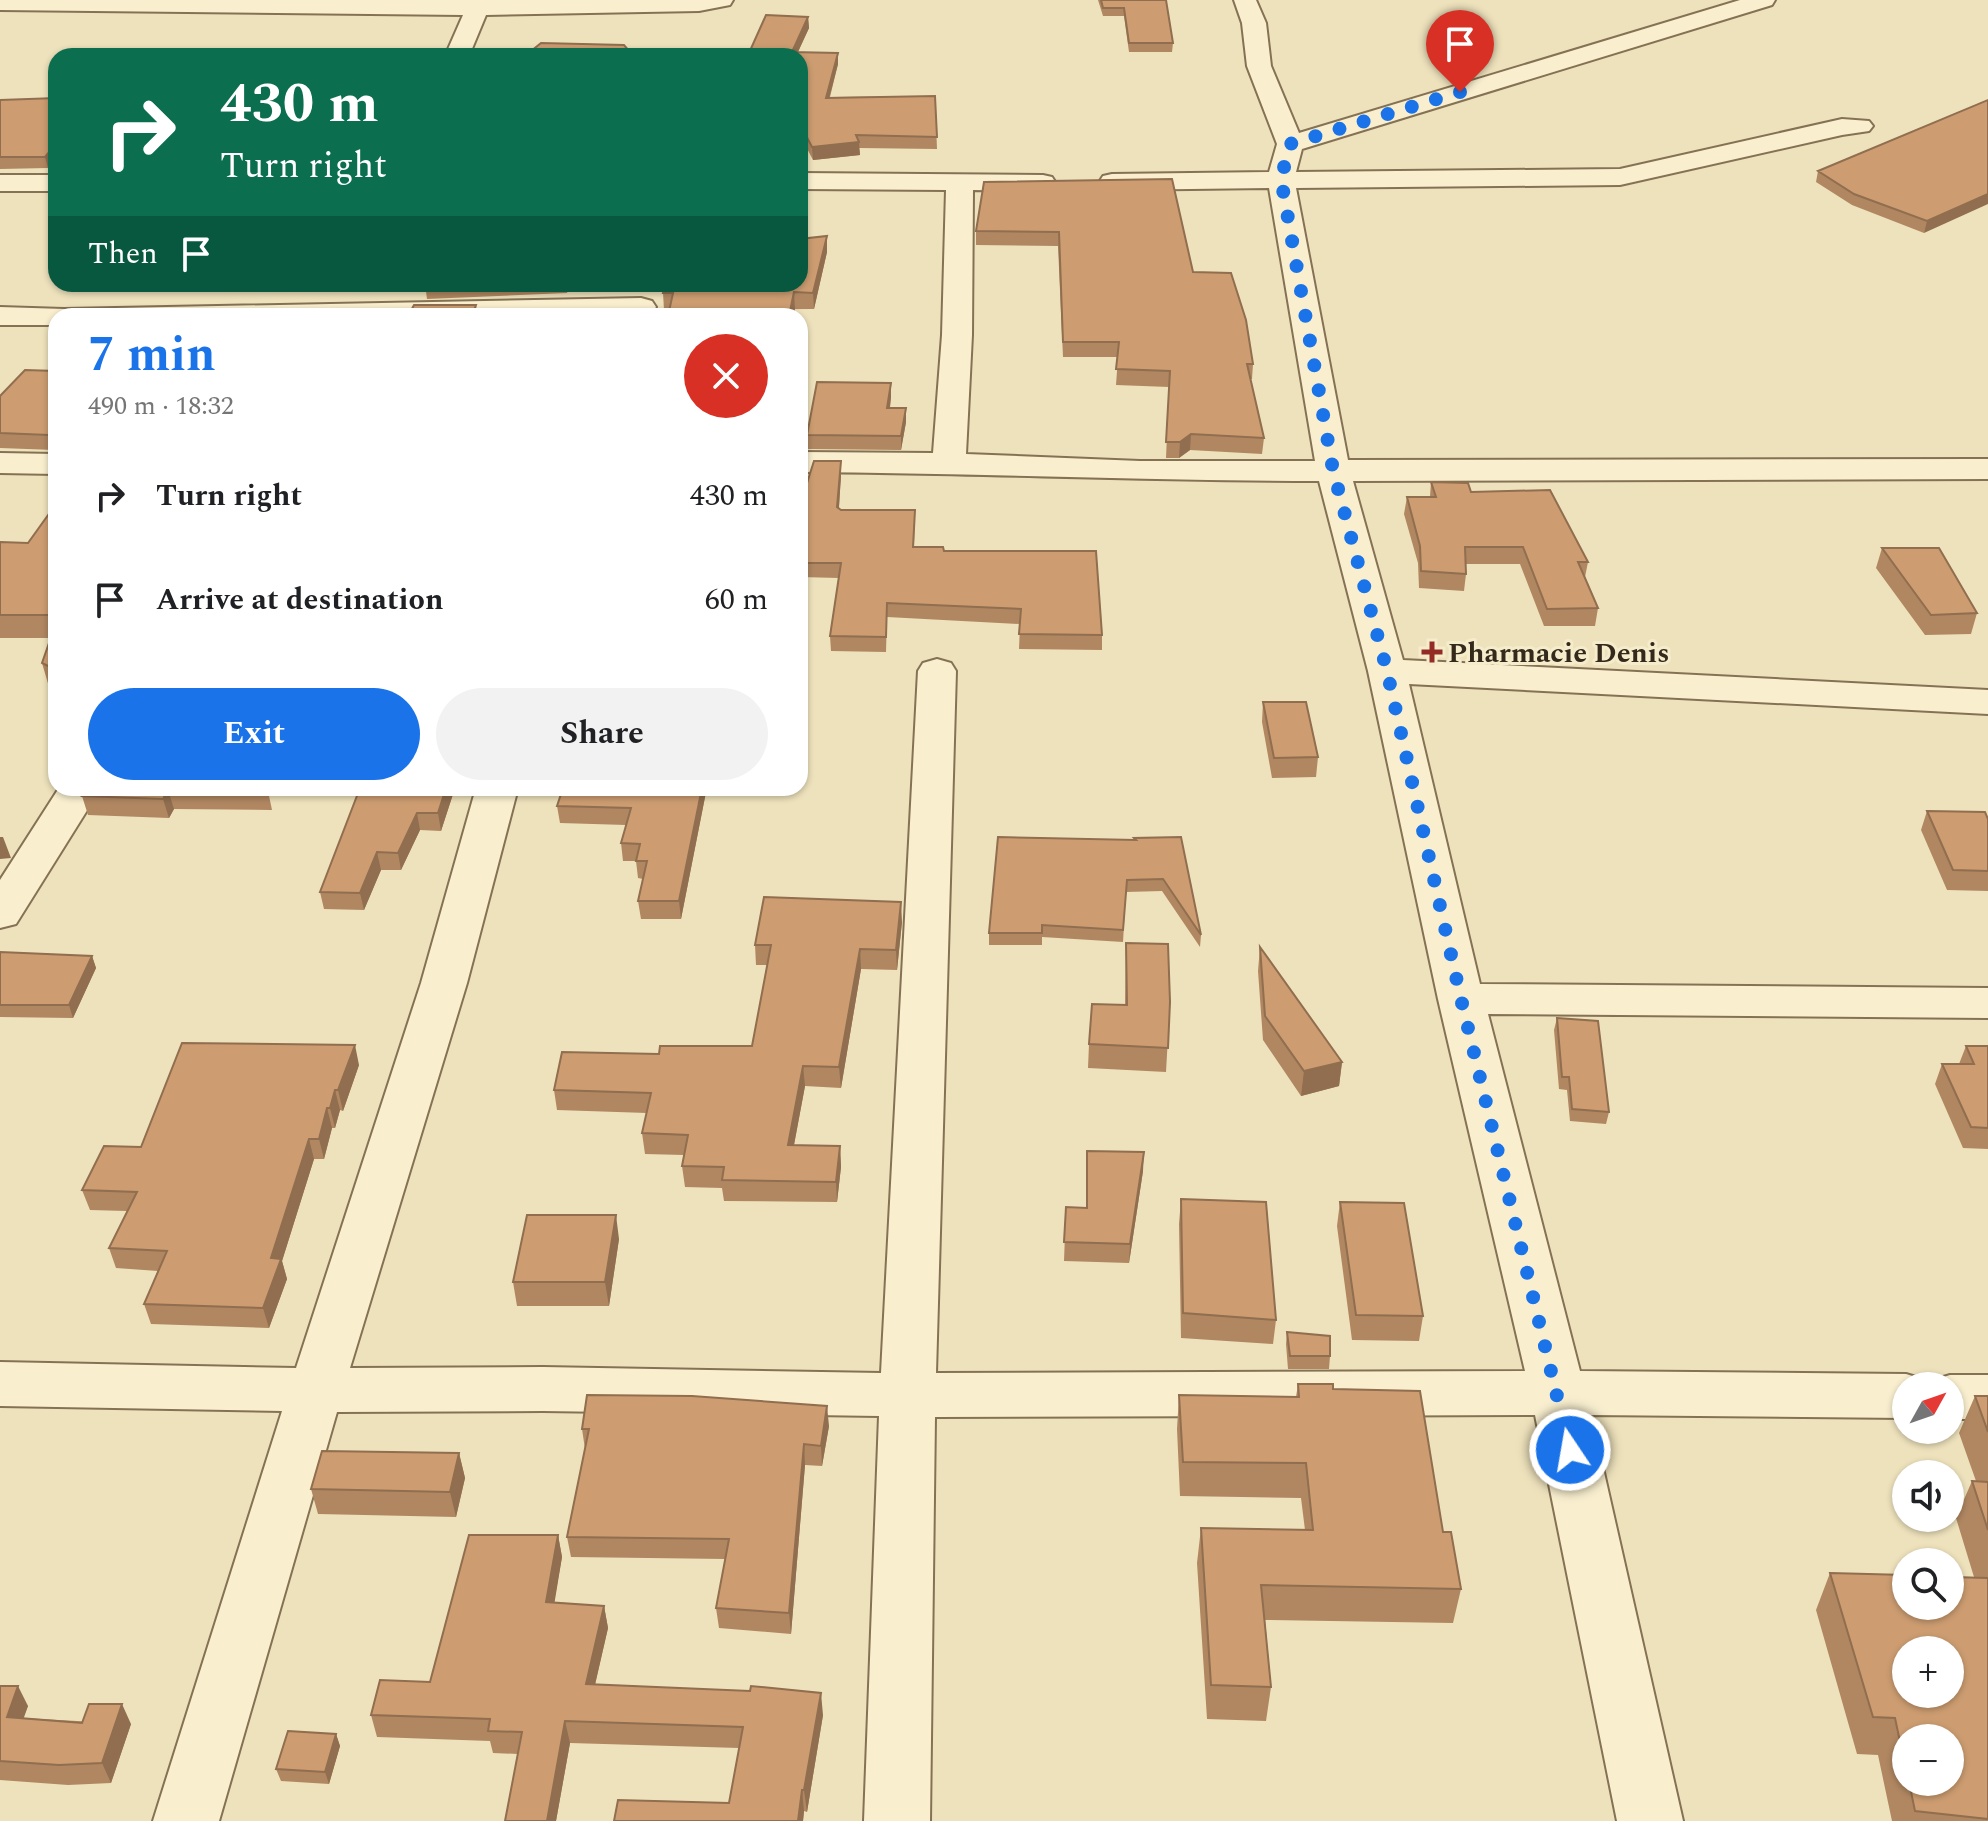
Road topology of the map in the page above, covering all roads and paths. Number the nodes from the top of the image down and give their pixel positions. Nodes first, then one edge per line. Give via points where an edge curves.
1 (722, 0) edge
2 (1245, 0) edge
3 (1764, 0) edge
4 (13, 2) edge
5 (480, 4) edge
6 (1684, 5) dead end
7 (1711, 16) junction
8 (0, 20) edge
9 (461, 48) edge
10 (1860, 126) dead end
11 (1286, 162) junction
12 (808, 181) edge
13 (0, 183) edge
14 (48, 183) edge
15 (960, 185) junction
16 (642, 302) edge
17 (398, 308) edge
18 (48, 316) edge
19 (12, 317) edge
20 (0, 346) edge
21 (808, 462) edge
22 (0, 463) edge
23 (949, 463) junction
24 (48, 464) edge
25 (1988, 469) edge
26 (1333, 470) junction
27 (937, 671) dead end
28 (1387, 671) junction
29 (1988, 702) edge
30 (75, 796) edge
31 (495, 796) edge
32 (0, 914) edge
33 (1461, 999) junction
34 (1988, 1003) edge
35 (0, 1384) edge
36 (316, 1390) junction
37 (1558, 1393) junction
38 (908, 1395) junction
39 (1892, 1396) edge
40 (1964, 1397) edge
41 (1988, 1397) edge
42 (186, 1821) edge
43 (897, 1821) edge
44 (1650, 1821) edge

1 - 5 street
2 - 11 street
3 - 7 street
4 - 5 street
4 - 8 street
5 - 9 street
6 - 7 street
7 - 11 street
10 - 11 street via 1620,177
11 - 15 street via 1075,183
11 - 26 street
12 - 15 street
13 - 14 street
15 - 23 street
16 - 17 street
18 - 19 street
19 - 20 street
21 - 23 street
22 - 24 street
23 - 26 street via 1140,471
25 - 26 street
26 - 28 street
27 - 38 street
28 - 29 street
28 - 33 street
30 - 32 street
31 - 36 street via 444,983
33 - 34 street
33 - 37 street
35 - 36 street
36 - 38 street
36 - 42 street
37 - 38 street
37 - 39 street
37 - 44 street
38 - 43 street
40 - 41 street

